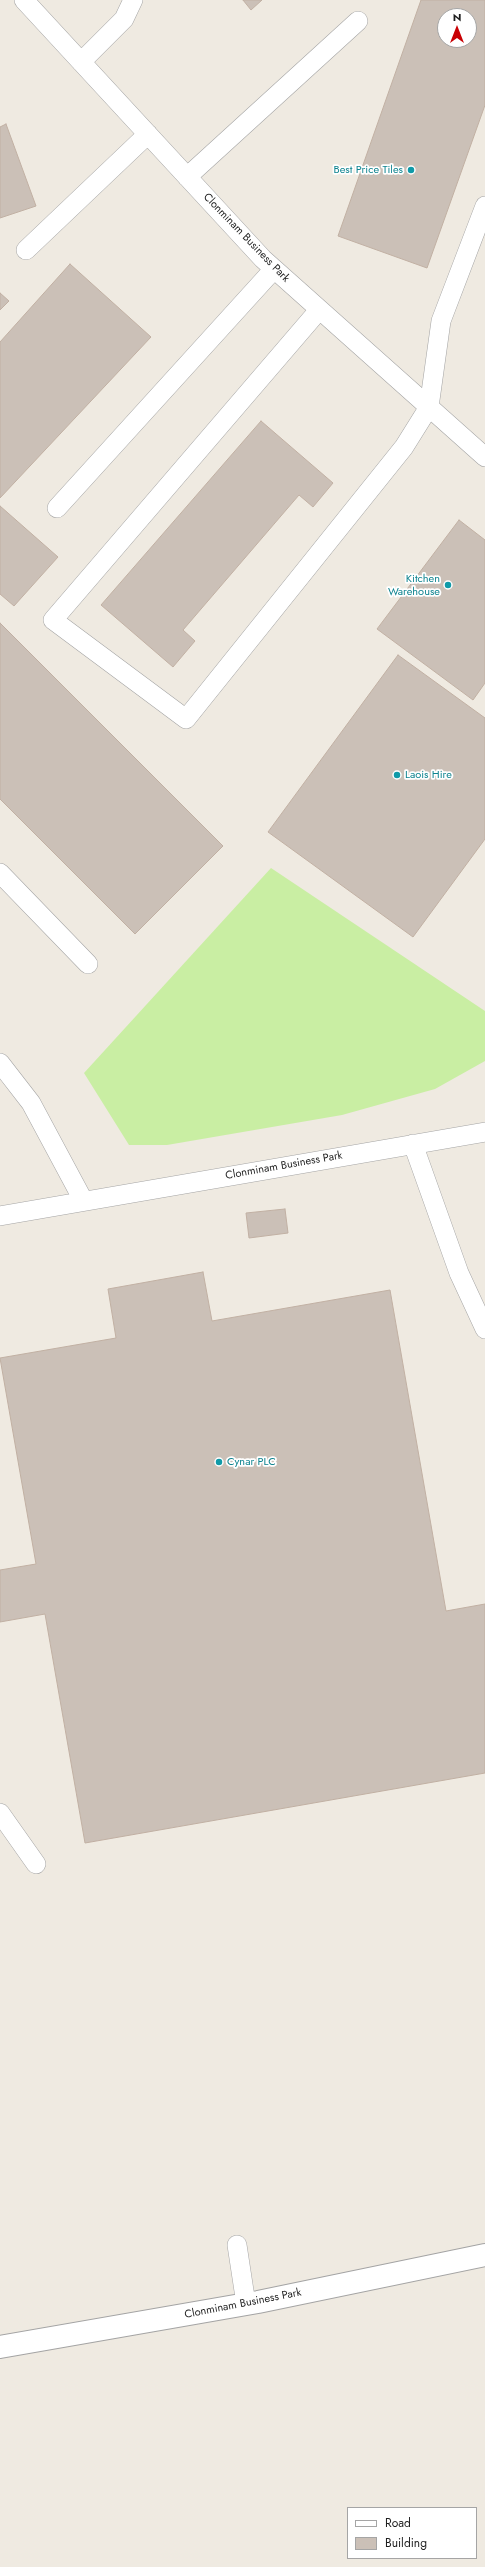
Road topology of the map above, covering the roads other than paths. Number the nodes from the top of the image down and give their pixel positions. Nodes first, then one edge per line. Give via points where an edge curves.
1 (24, 0) edge
2 (133, 0) edge
3 (358, 21) dead end
4 (81, 62) junction
5 (148, 134) junction
6 (187, 177) junction
7 (485, 206) edge
8 (26, 250) dead end
9 (274, 269) junction
10 (319, 310) junction
11 (429, 408) junction
12 (485, 457) edge
13 (58, 508) dead end
14 (3, 881) edge
15 (88, 964) dead end
16 (0, 1063) edge
17 (485, 1132) edge
18 (413, 1144) junction
19 (83, 1200) junction
20 (0, 1216) edge
21 (485, 1329) edge
22 (0, 1813) edge
23 (36, 1864) dead end
24 (237, 2245) dead end
25 (485, 2255) edge
26 (246, 2304) junction
27 (0, 2347) edge

1 - 4 lane, Clonminam Business Park
2 - 4 lane via 124,19
3 - 6 lane
4 - 5 lane, Clonminam Business Park
5 - 6 lane, Clonminam Business Park
5 - 8 lane
6 - 9 lane, Clonminam Business Park
7 - 11 lane via 441,321
9 - 10 lane, Clonminam Business Park
9 - 13 lane
10 - 11 lane, Clonminam Business Park
10 - 11 lane via 53,620 186,719 404,448
11 - 12 lane, Clonminam Business Park
14 - 15 lane
16 - 19 lane via 31,1103
17 - 18 lane, Clonminam Business Park
18 - 19 lane, Clonminam Business Park
18 - 21 lane via 459,1273
19 - 20 lane, Clonminam Business Park
22 - 23 lane
24 - 26 lane
25 - 26 street, Clonminam Business Park
26 - 27 street, Clonminam Business Park

